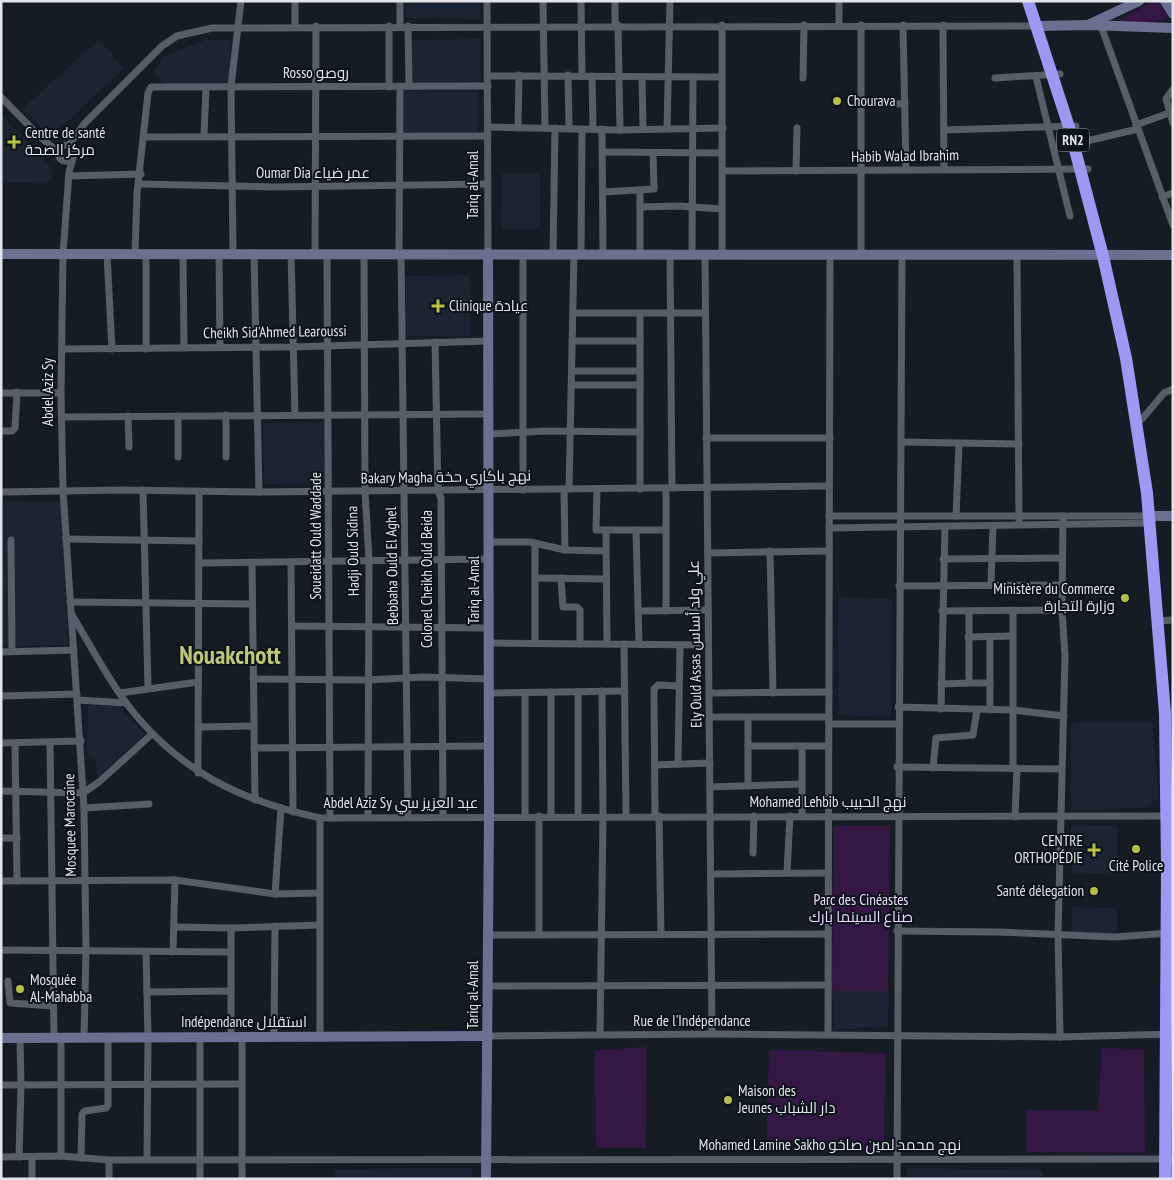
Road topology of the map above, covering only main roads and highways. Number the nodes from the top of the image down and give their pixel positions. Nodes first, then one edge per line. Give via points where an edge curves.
1 (1028, 1) edge
2 (1036, 1) edge
3 (1041, 26) junction
4 (1106, 255) junction
5 (1153, 519) junction
6 (1165, 620) edge
7 (1173, 737) edge
8 (1170, 816) edge
9 (1169, 933) edge
10 (1169, 1034) edge
11 (1171, 1158) edge
12 (1165, 1179) edge
13 (1173, 1179) edge

1 - 3 highway, RN2
2 - 3 highway, RN2
3 - 4 highway, RN2 via 1073,127
4 - 5 highway, RN2
4 - 5 highway, RN2 via 1130,349 1142,419
5 - 6 highway, RN2
6 - 7 highway, RN2
6 - 8 highway, RN2
8 - 9 highway, RN2
9 - 10 highway, RN2
10 - 11 highway, RN2
11 - 12 highway, RN2
11 - 13 highway, RN2

